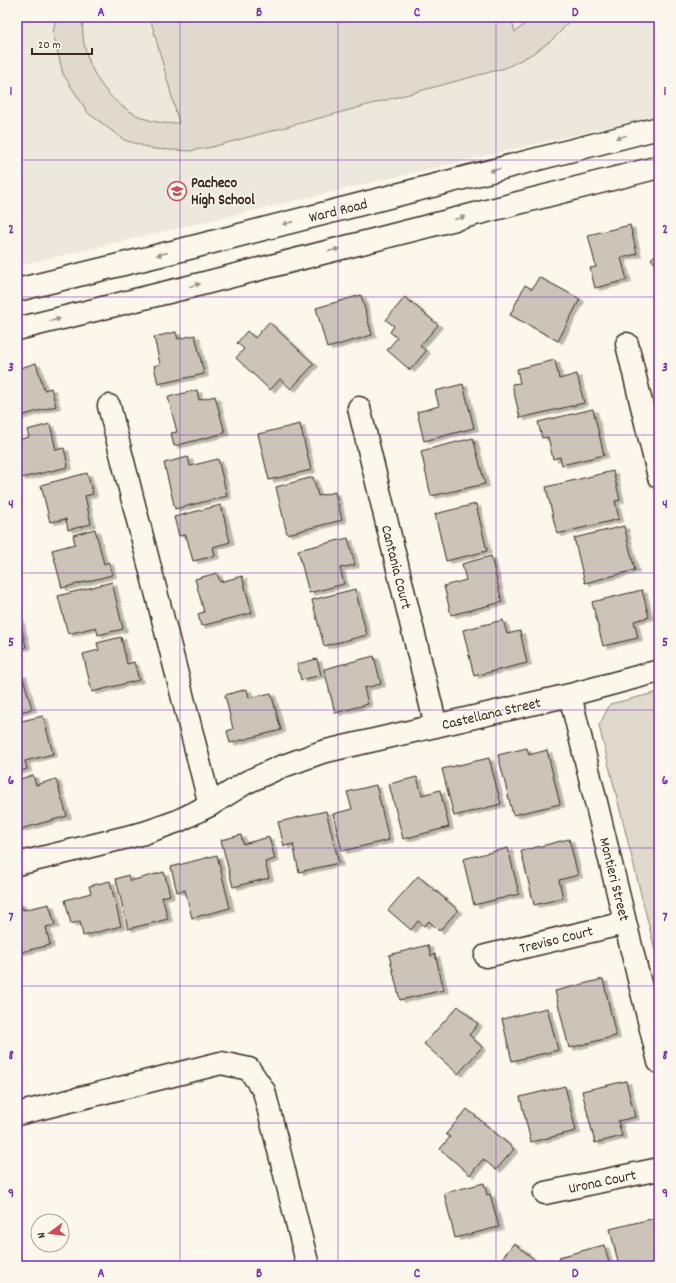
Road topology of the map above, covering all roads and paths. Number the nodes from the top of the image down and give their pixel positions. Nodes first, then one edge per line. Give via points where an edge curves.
1 (659, 128) edge
2 (659, 167) edge
3 (17, 290) edge
4 (17, 329) edge
5 (627, 344) dead end
6 (109, 406) dead end
7 (359, 408) dead end
8 (659, 477) edge
9 (659, 671) edge
10 (570, 695) junction
11 (436, 726) junction
12 (210, 805) junction
13 (17, 864) edge
14 (625, 923) junction
15 (486, 956) dead end
16 (659, 1062) edge
17 (17, 1114) edge
18 (659, 1169) edge
19 (545, 1193) dead end
20 (308, 1266) edge

1 -> 3 street, Ward Road
4 -> 2 street
5 - 8 street
6 - 12 street
7 - 11 street, Cantania Court
9 - 10 street, Castellana Street
10 - 11 street, Castellana Street
10 - 14 street, Montieri Street
11 - 12 street, Castellana Street via 322,752 247,782
12 - 13 street, Castellana Street via 178,821 144,833
14 - 15 street, Treviso Court
14 - 16 street, Montieri Street
17 - 20 street via 221,1063 249,1069 264,1091
18 - 19 street, Urona Court

